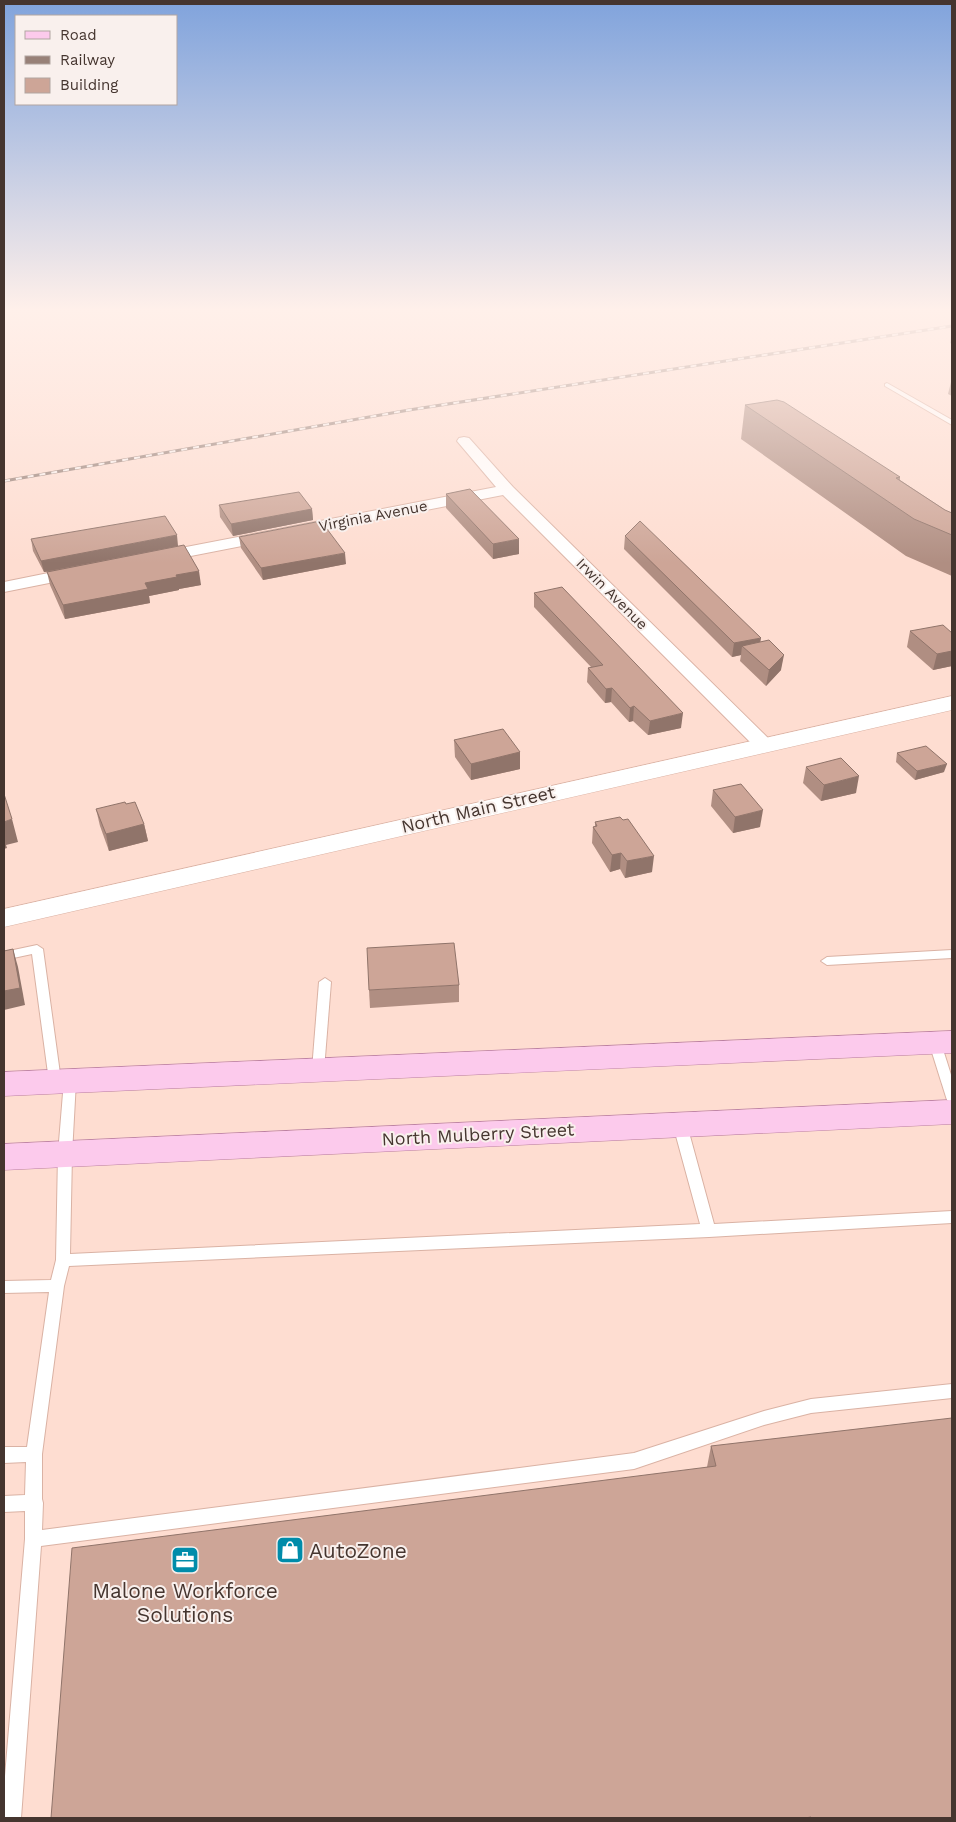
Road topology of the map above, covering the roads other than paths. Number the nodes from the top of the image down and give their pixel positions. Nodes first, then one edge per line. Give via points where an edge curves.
1 (901, 393) edge
2 (952, 423) edge
3 (464, 442) dead end
4 (507, 490) junction
5 (139, 561) edge
6 (91, 570) edge
7 (4, 587) edge
8 (952, 703) edge
9 (763, 744) junction
10 (4, 918) edge
11 (952, 954) edge
12 (4, 956) edge
13 (827, 961) dead end
14 (325, 982) dead end
15 (944, 1043) edge
16 (318, 1070) junction
17 (62, 1081) junction
18 (4, 1084) edge
19 (952, 1097) edge
20 (952, 1112) edge
21 (680, 1125) junction
22 (65, 1154) junction
23 (4, 1157) edge
24 (952, 1217) edge
25 (709, 1231) junction
26 (63, 1260) junction
27 (57, 1286) junction
28 (4, 1287) edge
29 (952, 1391) edge
30 (34, 1454) junction
31 (4, 1455) edge
32 (35, 1502) junction
33 (4, 1504) edge
34 (33, 1538) junction
35 (11, 1818) edge

1 - 2 lane
3 - 4 street, Irwin Avenue
4 - 5 street, Virginia Avenue
4 - 9 street, Irwin Avenue
6 - 7 street
8 - 9 street, North Main Street
9 - 10 street, North Main Street
11 - 13 lane
12 - 17 lane via 37,949
14 - 16 lane
15 - 16 main road
15 - 19 lane
16 - 17 main road
17 - 18 main road
17 - 22 lane
20 - 21 main road, North Mulberry Street
21 - 22 main road, North Mulberry Street
21 - 25 lane
22 - 23 main road, North Mulberry Street
22 - 26 lane
24 - 25 lane
25 - 26 lane
26 - 27 lane
27 - 28 lane
27 - 30 lane
29 - 34 lane via 811,1406 634,1461
30 - 31 lane
30 - 32 lane
32 - 33 lane
32 - 34 lane
34 - 35 lane

